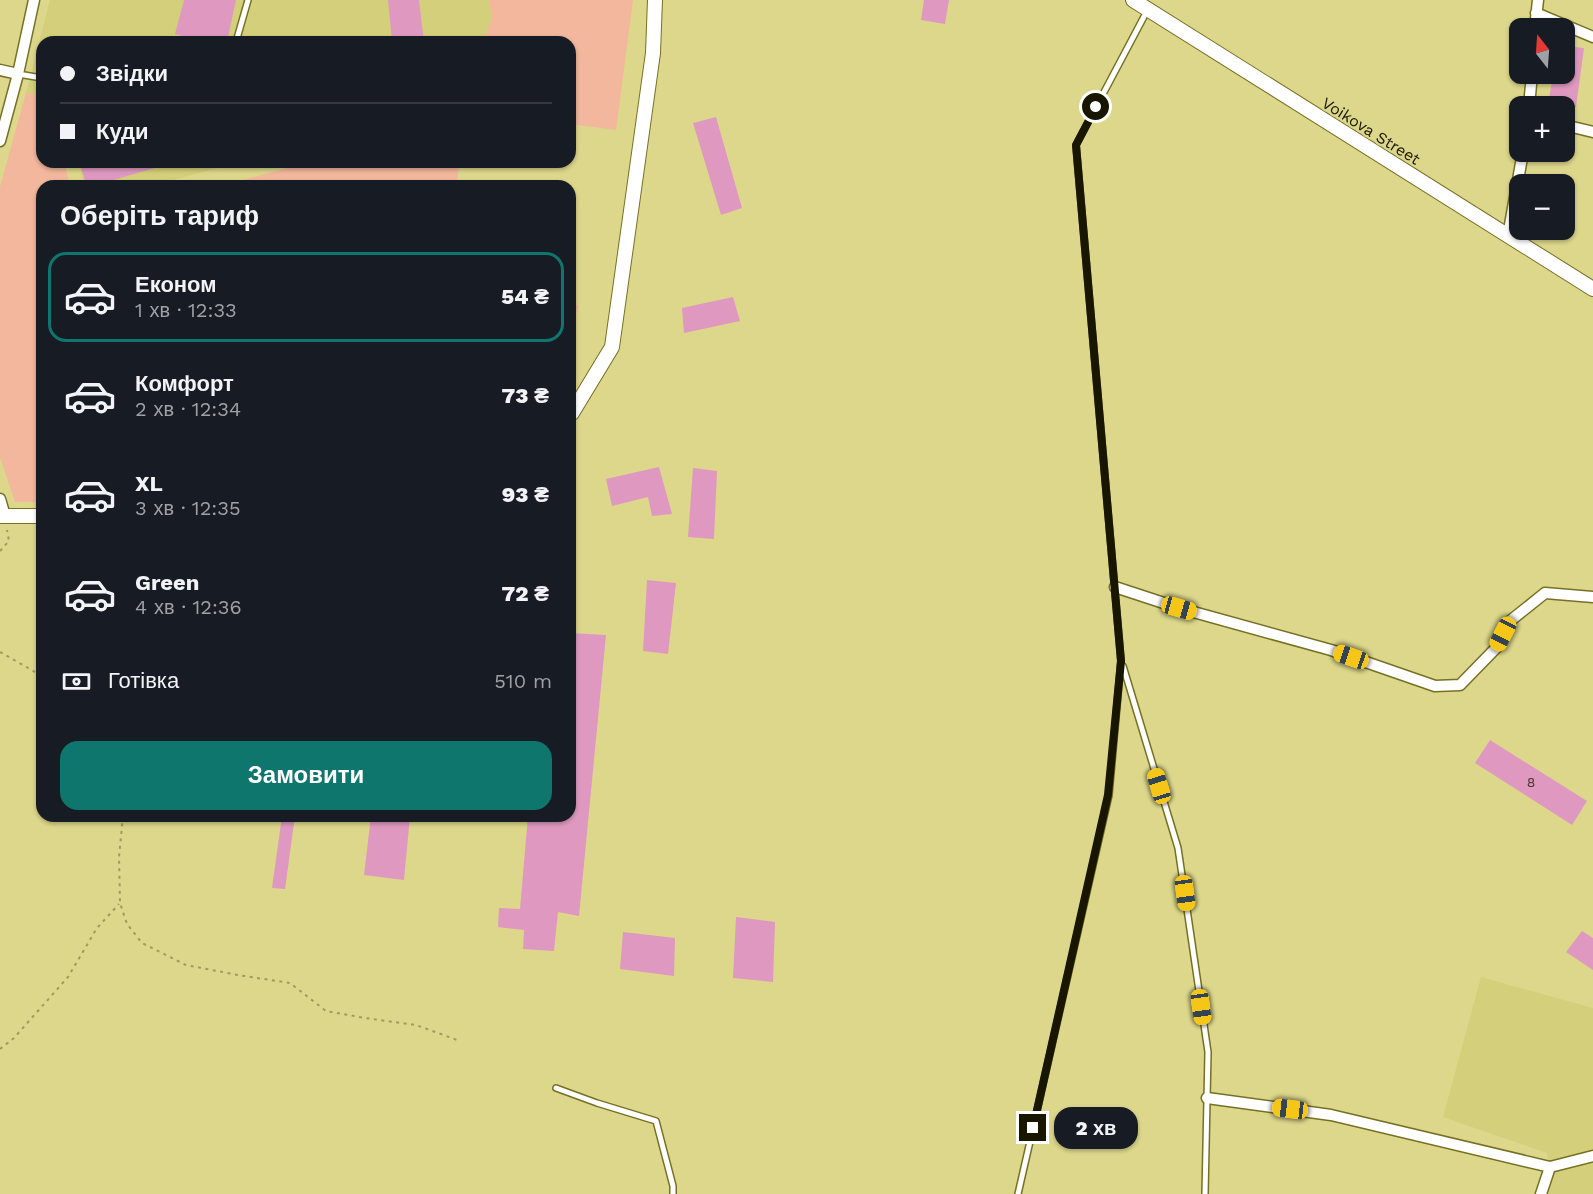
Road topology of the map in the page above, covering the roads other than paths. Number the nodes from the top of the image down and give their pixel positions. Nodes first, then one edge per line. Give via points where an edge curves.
1 (34, 0) edge
2 (248, 0) edge
3 (655, 0) edge
4 (1133, 0) edge
5 (1538, 0) edge
6 (1147, 10) junction
7 (1536, 13) junction
8 (1536, 18) edge
9 (238, 36) edge
10 (1593, 37) edge
11 (0, 70) edge
12 (18, 74) junction
13 (36, 77) edge
14 (1575, 127) edge
15 (1593, 132) edge
16 (0, 141) edge
17 (1521, 162) edge
18 (1508, 236) junction
19 (1593, 289) edge
20 (576, 406) edge
21 (0, 499) edge
22 (2, 516) edge
23 (36, 516) edge
24 (1115, 587) junction
25 (1593, 597) edge
26 (1121, 661) junction
27 (556, 1088) dead end
28 (1207, 1098) junction
29 (1593, 1156) edge
30 (1550, 1167) junction
31 (673, 1194) edge
32 (1018, 1194) edge
33 (1205, 1194) edge
34 (1541, 1194) edge

1 - 12 street
2 - 9 lane
3 - 20 street via 653,53 612,347
4 - 6 street, Voikova Street
5 - 7 street
6 - 18 street, Voikova Street
6 - 24 lane via 1076,145
7 - 8 street
7 - 10 street
11 - 12 street
12 - 13 lane
12 - 16 street
14 - 15 street
17 - 18 street
18 - 19 street, Voikova Street
21 - 22 street
22 - 23 street
24 - 25 street via 1330,650 1435,686 1460,685 1497,647 1510,621 1545,593
24 - 26 lane
26 - 28 lane via 1178,848 1208,1052
26 - 32 lane via 1108,795
27 - 31 lane via 656,1121
28 - 30 street via 1331,1115
28 - 33 lane
29 - 30 street
30 - 34 street

